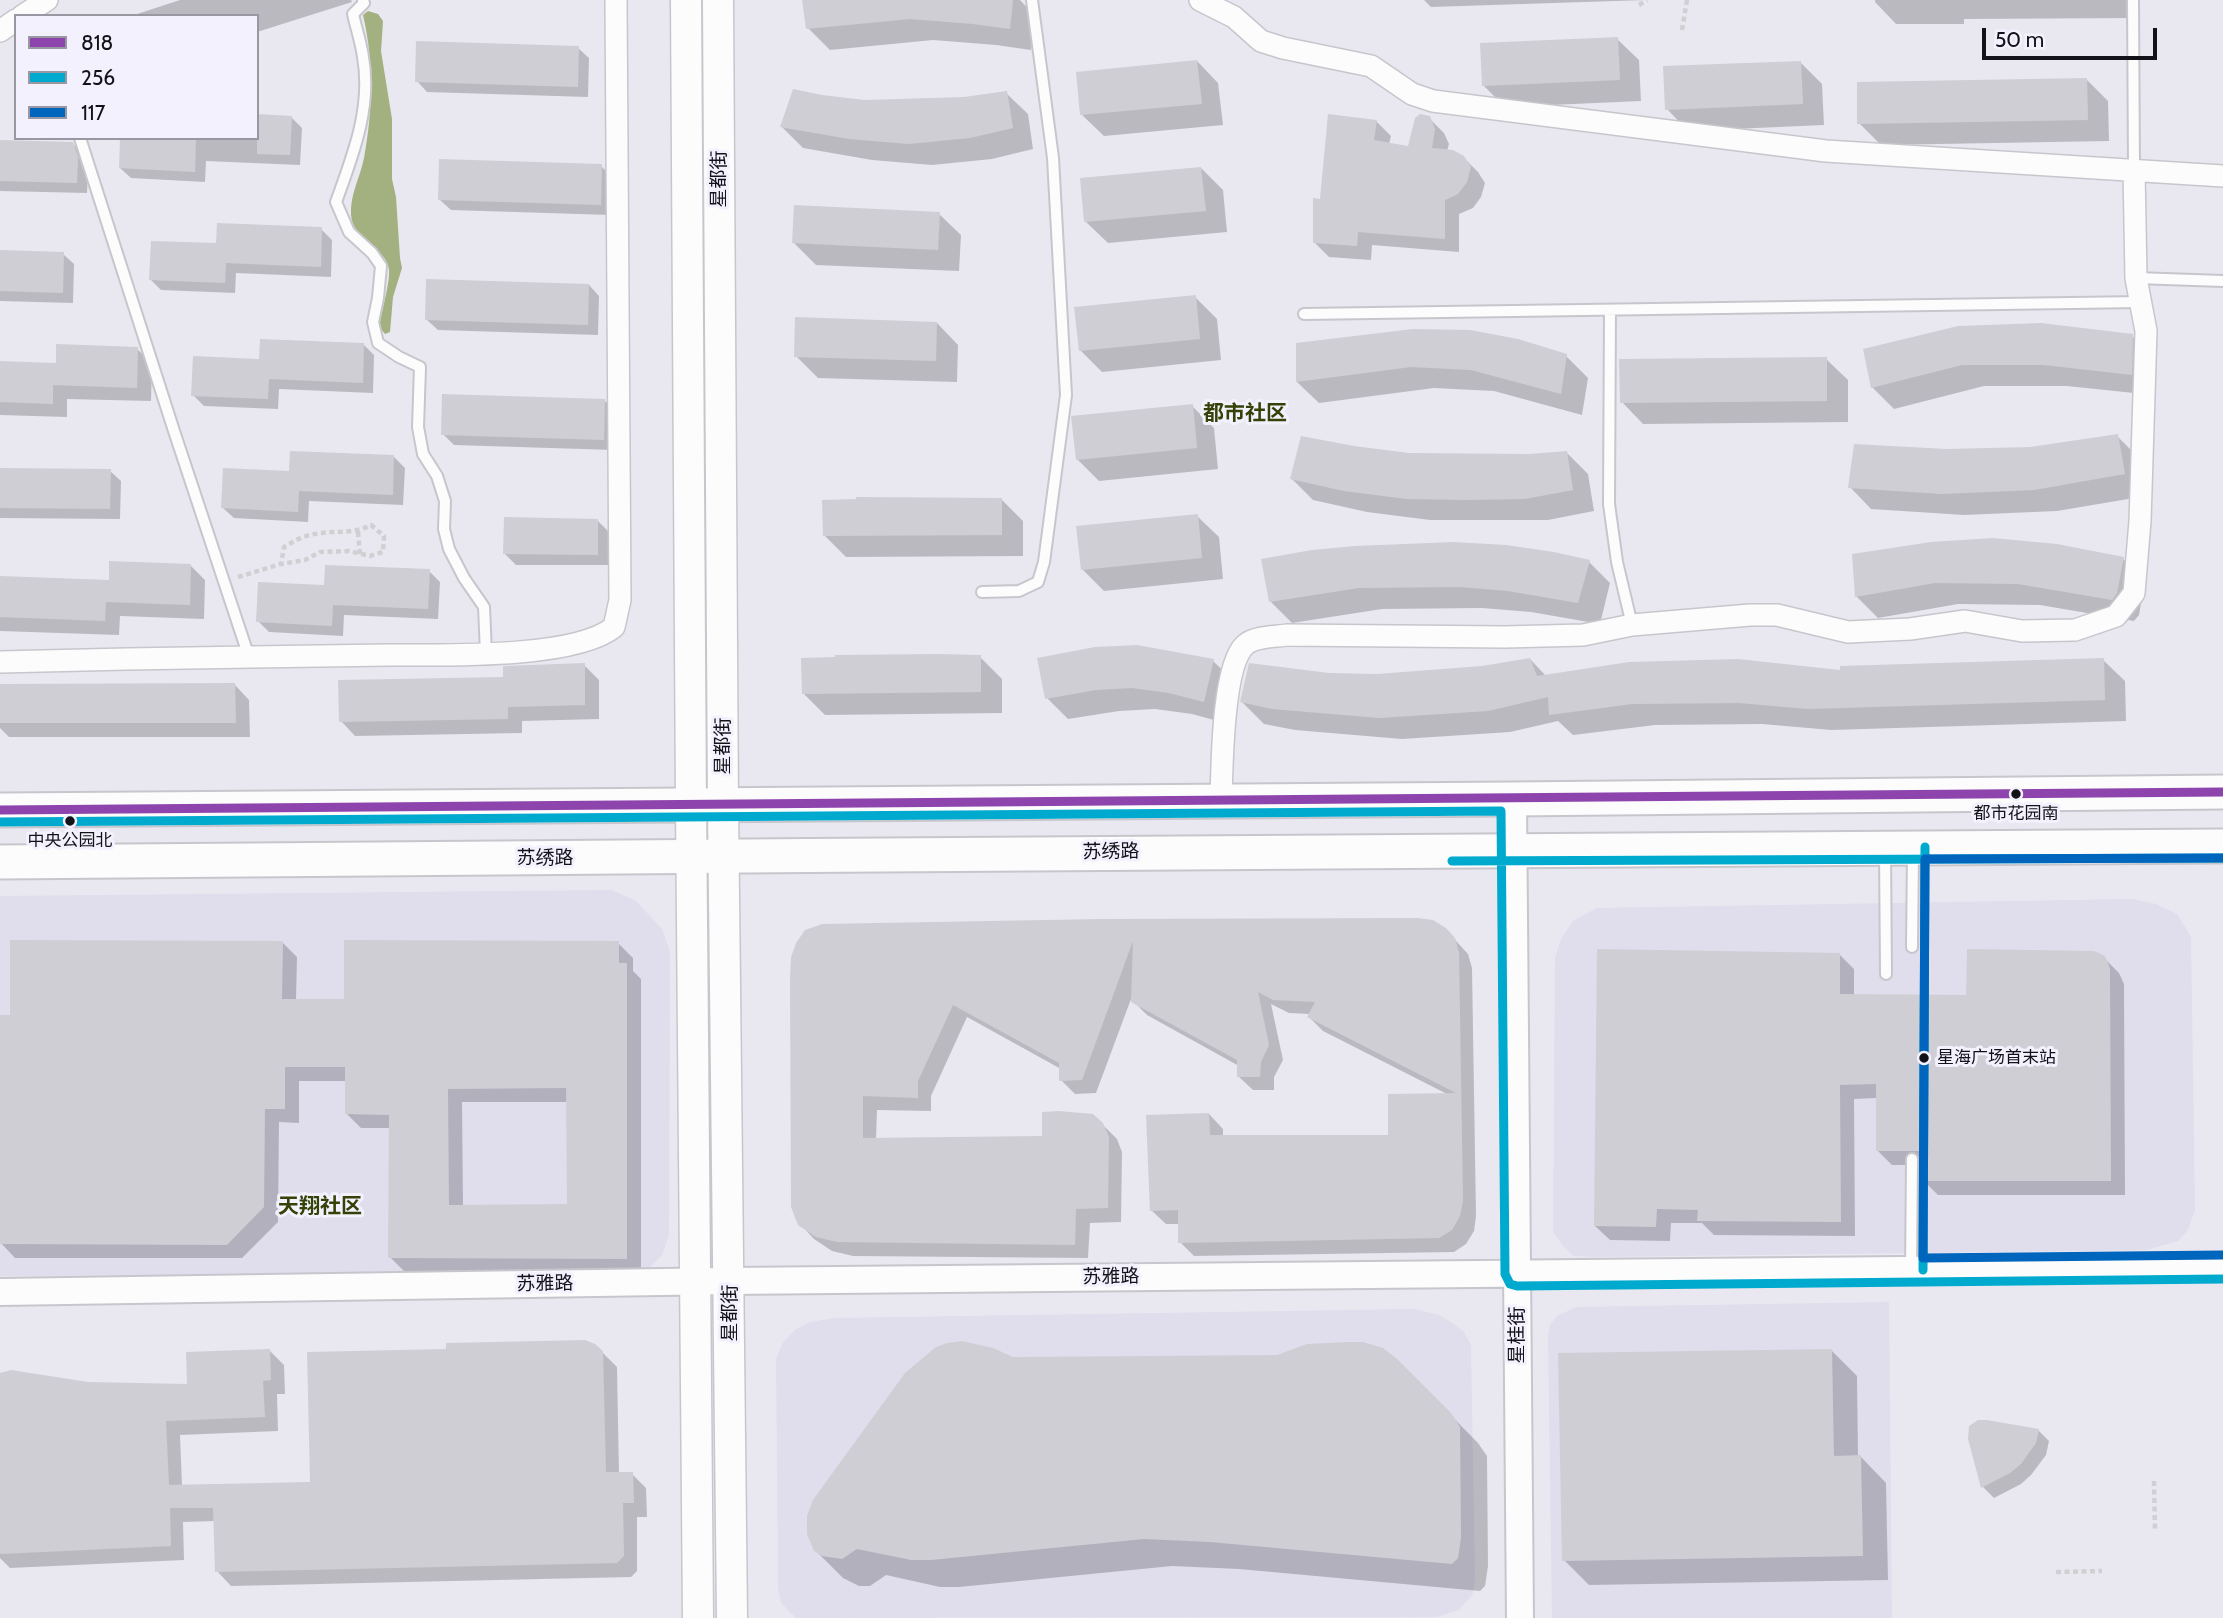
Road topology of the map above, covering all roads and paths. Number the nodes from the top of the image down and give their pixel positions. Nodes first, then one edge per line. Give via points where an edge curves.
1 (363, 0) edge
2 (616, 0) edge
3 (686, 0) edge
4 (718, 0) edge
5 (1031, 0) edge
6 (1200, 0) edge
7 (1647, 0) edge
8 (1687, 0) edge
9 (2133, 0) edge
10 (1639, 5) dead end
11 (1682, 30) dead end
12 (81, 140) edge
13 (2134, 169) junction
14 (2223, 176) edge
15 (2136, 278) junction
16 (2223, 281) edge
17 (2141, 302) junction
18 (1609, 311) junction
19 (1304, 314) dead end
20 (358, 532) junction
21 (360, 554) junction
22 (281, 564) junction
23 (224, 581) junction
24 (982, 592) dead end
25 (1632, 625) junction
26 (486, 653) junction
27 (249, 657) junction
28 (0, 662) edge
29 (2223, 792) edge
30 (1513, 799) junction
31 (1221, 801) junction
32 (691, 805) junction
33 (723, 805) junction
34 (0, 810) edge
35 (2223, 846) edge
36 (1899, 847) junction
37 (1513, 848) junction
38 (691, 857) junction
39 (724, 857) junction
40 (0, 862) edge
41 (1912, 947) dead end
42 (1886, 974) dead end
43 (1912, 1159) dead end
44 (2223, 1267) edge
45 (1911, 1270) junction
46 (1517, 1273) junction
47 (729, 1280) junction
48 (696, 1281) junction
49 (0, 1292) edge
50 (2154, 1481) dead end
51 (2155, 1532) dead end
52 (2102, 1571) dead end
53 (2056, 1572) dead end
54 (698, 1618) edge
55 (732, 1618) edge
56 (1520, 1618) edge

1 - 26 lane via 353,14 363,58 364,108 337,202 349,232 381,266 373,322 378,343 420,367 418,427 423,454 445,501 449,549 484,607
2 - 26 street via 619,612 609,631 578,642
3 - 32 main road, 星都街
4 - 33 main road, 星都街
5 - 24 lane via 1053,158 1066,395 1038,582 1019,591
6 - 13 street via 1234,17 1261,41 1371,66 1412,94 1433,101 1826,151
7 - 10 path
8 - 11 path
9 - 13 lane
12 - 23 lane
13 - 14 street
13 - 15 street
15 - 16 lane
15 - 17 street
17 - 18 lane
17 - 25 street via 2146,331 2140,521 2134,593 2116,616 2075,630 2022,631 1965,621 1848,632 1777,615
18 - 19 lane
18 - 25 lane via 1609,503 1616,562
20 - 21 path
20 - 21 path via 371,525 384,536 383,552
20 - 22 path via 298,539 284,547
21 - 22 path via 320,552
22 - 23 path
23 - 27 lane
25 - 31 street via 1583,635 1287,635 1249,642 1237,656 1229,688
26 - 27 street
27 - 28 street
29 - 30 main road
30 - 31 main road
30 - 37 street, 星桂街
31 - 33 main road
32 - 33 main road
32 - 34 main road
32 - 38 main road, 星都街
33 - 39 main road, 星都街
35 - 36 main road, 苏绣路
36 - 37 main road, 苏绣路
36 - 41 lane
36 - 42 lane
37 - 39 main road, 苏绣路
37 - 46 street, 星桂街
38 - 39 main road, 苏绣路
38 - 40 main road, 苏绣路
38 - 48 main road, 星都街
39 - 47 main road, 星都街
43 - 45 lane
44 - 45 street, 苏雅路
45 - 46 street, 苏雅路
46 - 47 street, 苏雅路
46 - 56 street, 星桂街
47 - 48 street, 苏雅路
47 - 55 main road, 星都街
48 - 49 street, 苏雅路
48 - 54 main road, 星都街
50 - 51 path
52 - 53 path

